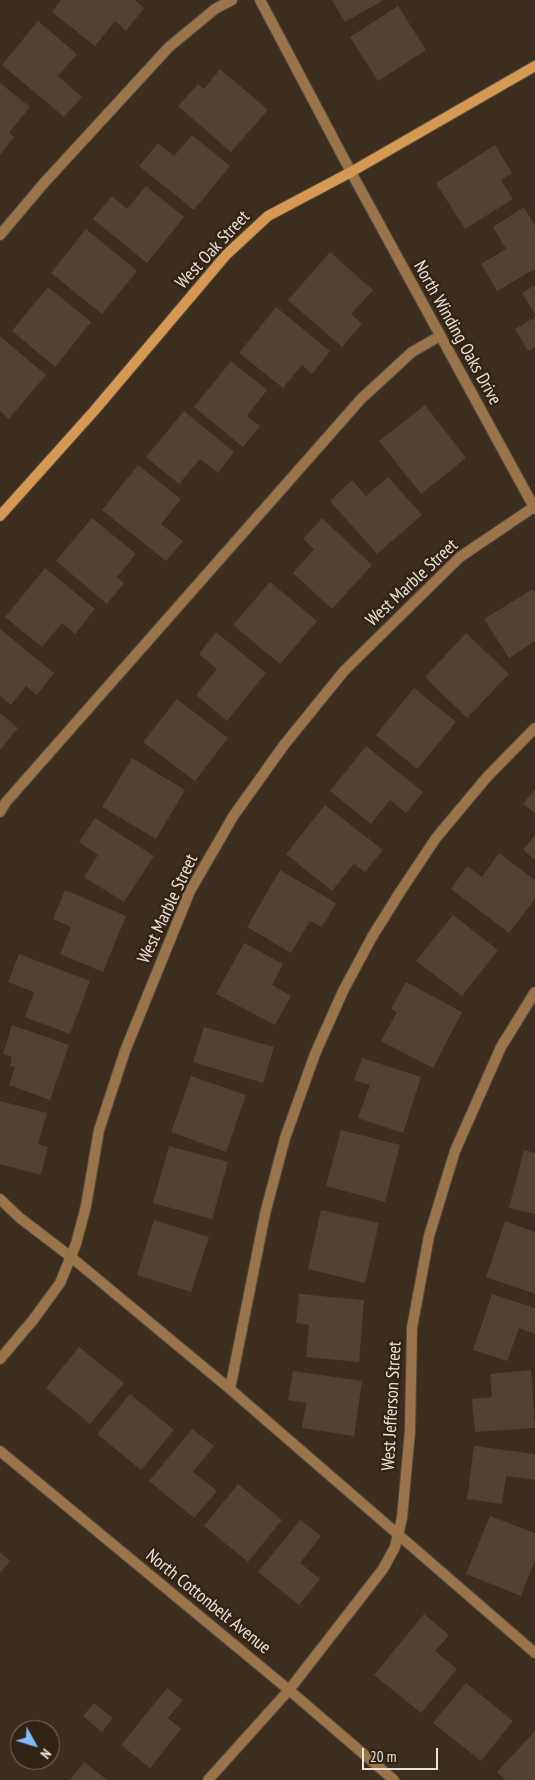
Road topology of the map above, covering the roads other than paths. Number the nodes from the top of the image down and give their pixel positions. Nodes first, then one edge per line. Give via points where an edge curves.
1 (232, 0) edge
2 (260, 0) edge
3 (535, 66) edge
4 (350, 172) junction
5 (0, 235) edge
6 (440, 336) junction
7 (534, 508) edge
8 (0, 516) edge
9 (535, 728) edge
10 (0, 812) edge
11 (535, 992) edge
12 (0, 1199) edge
13 (71, 1258) junction
14 (0, 1359) edge
15 (230, 1389) junction
16 (0, 1451) edge
17 (398, 1536) junction
18 (535, 1653) edge
19 (289, 1690) junction
20 (208, 1780) edge
21 (394, 1780) edge

1 - 5 street via 215,9 169,48
2 - 4 street, North Winding Oaks Drive
3 - 4 street, West Oak Street
4 - 6 street, North Winding Oaks Drive
4 - 8 street, West Oak Street via 268,216 226,255
6 - 7 street, North Winding Oaks Drive
6 - 10 street via 412,352 361,399
7 - 13 street, West Marble Street via 460,557 344,671 284,745 234,815 190,891 125,1051 99,1130 86,1206
9 - 15 street via 487,777 436,838 372,937 339,1000 315,1054 285,1138 265,1214
11 - 17 street, West Jefferson Street via 501,1047 455,1151 429,1236 412,1328 410,1431
12 - 13 street
13 - 14 street, West Marble Street via 60,1283
13 - 15 street
15 - 17 street
16 - 19 street, North Cottonbelt Avenue
17 - 18 street
17 - 19 street, West Jefferson Street via 396,1547 383,1569
19 - 20 street, West Jefferson Street
19 - 21 street, North Cottonbelt Avenue

